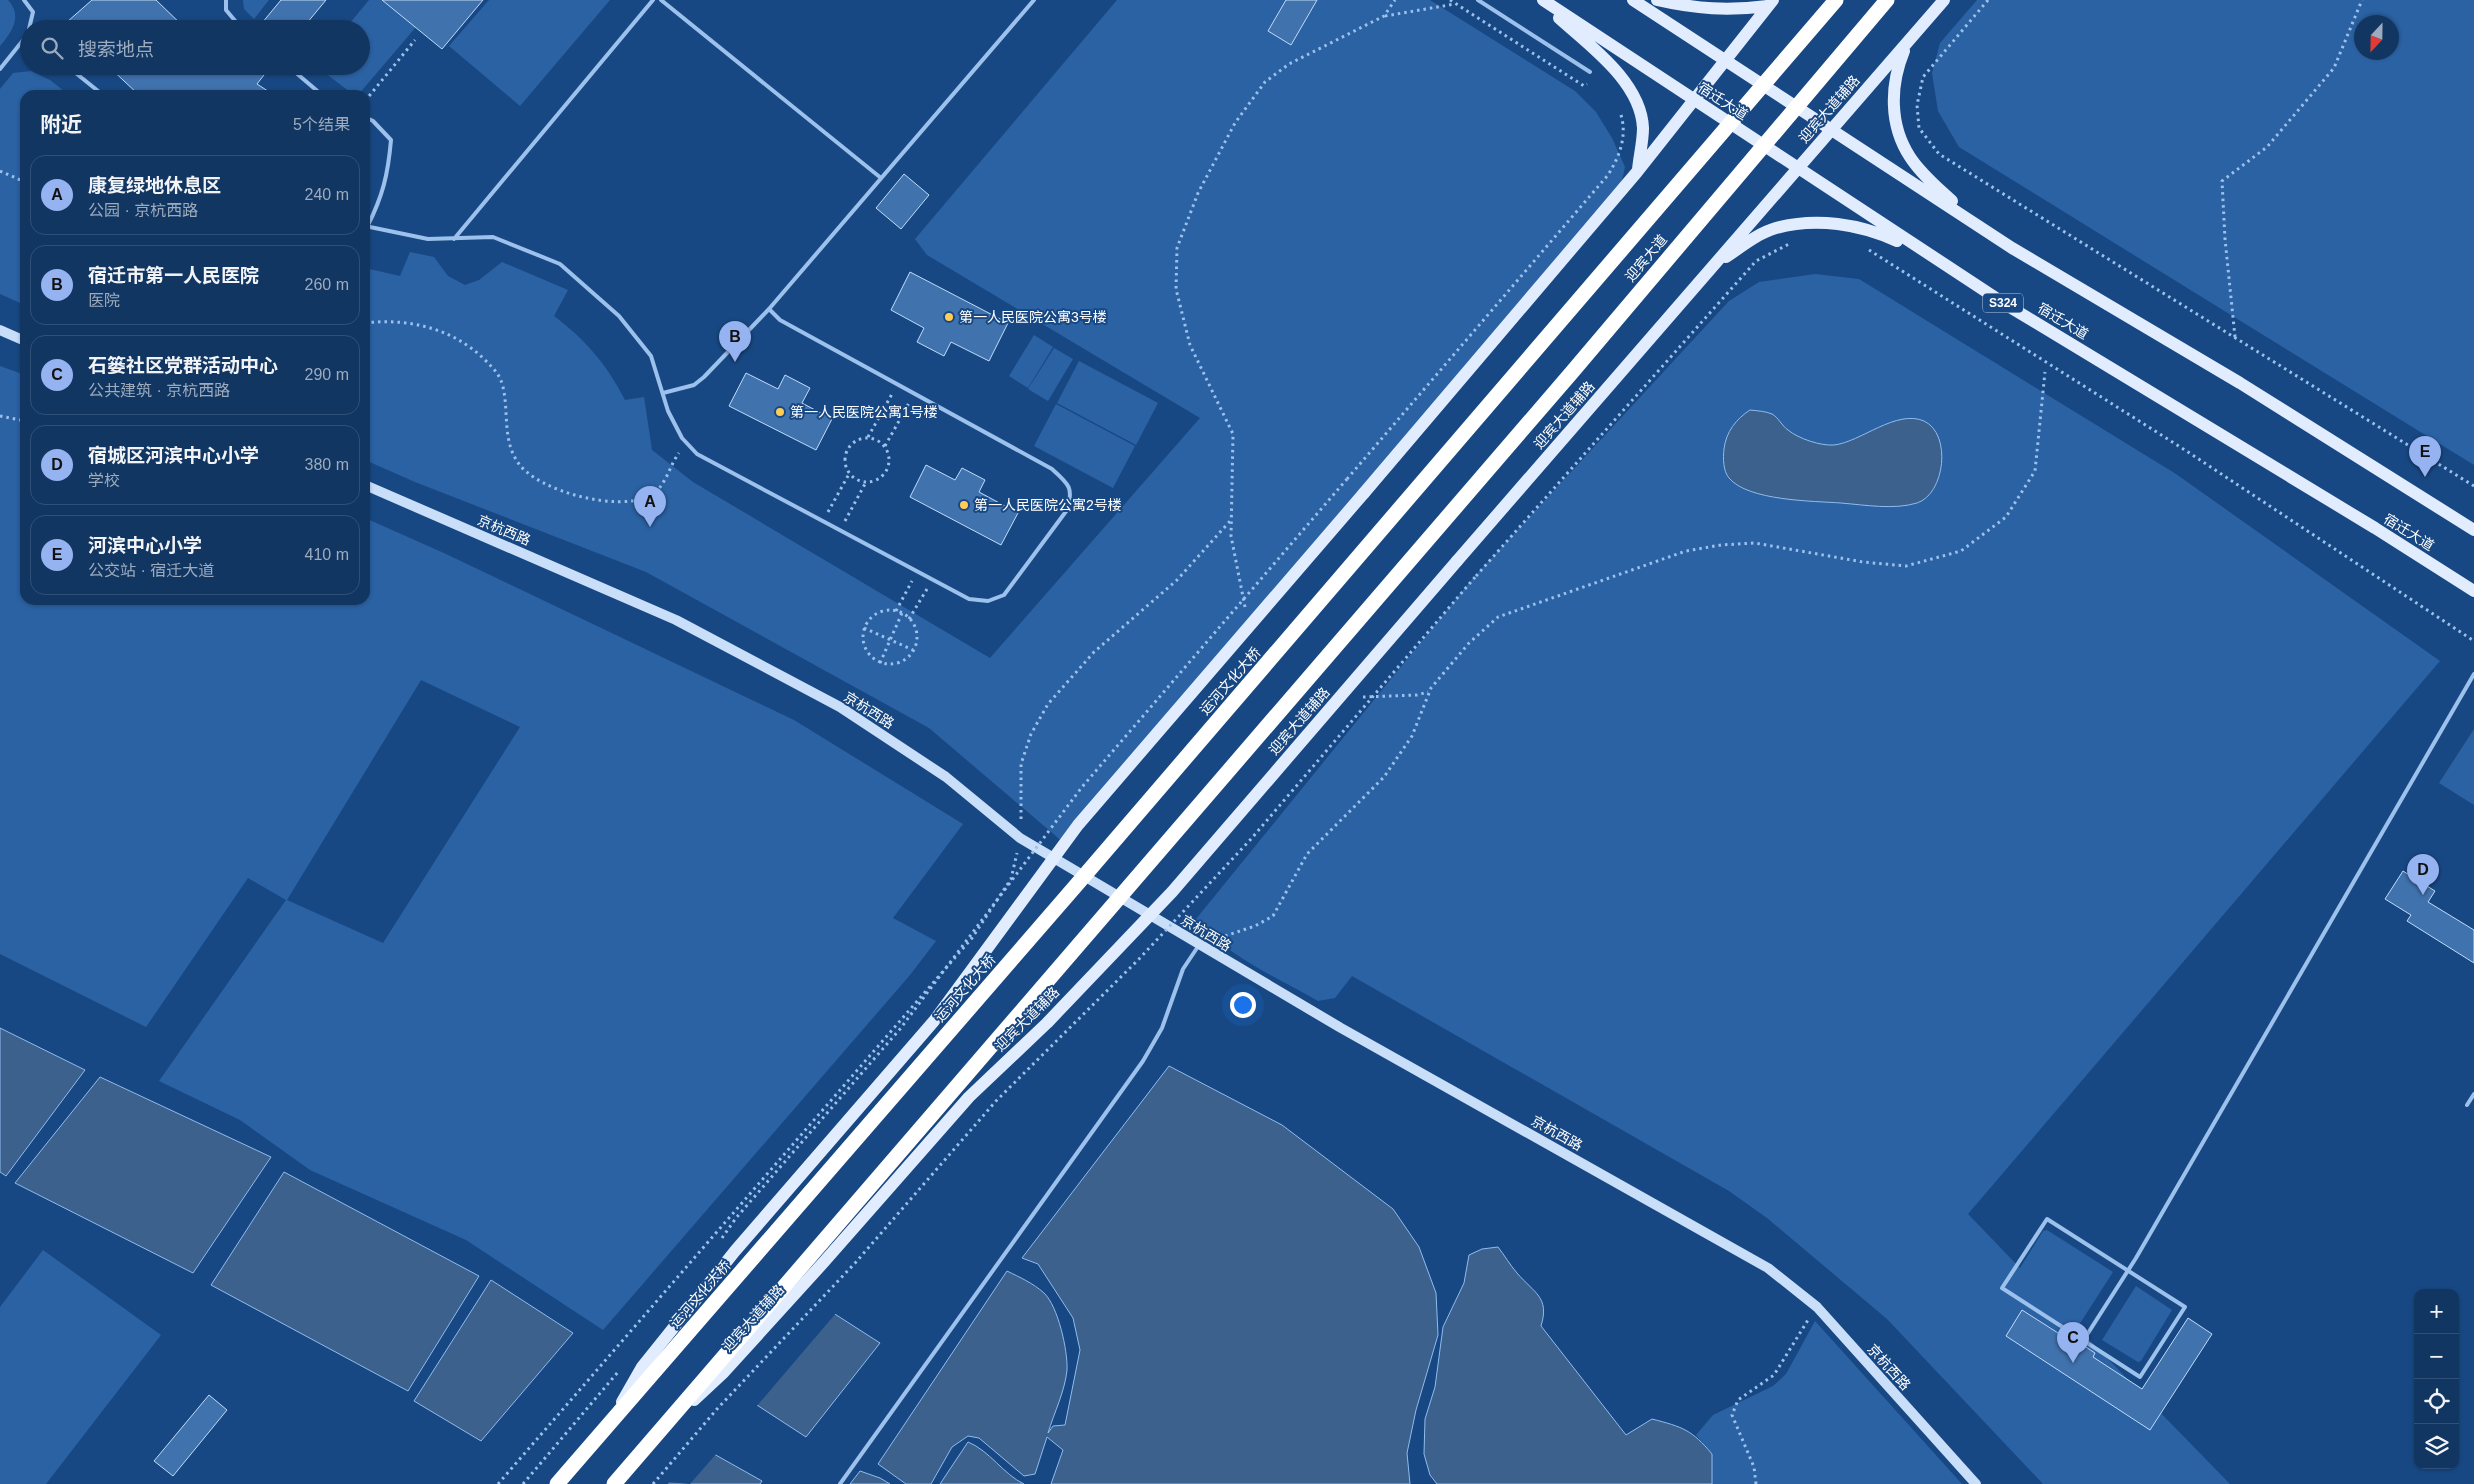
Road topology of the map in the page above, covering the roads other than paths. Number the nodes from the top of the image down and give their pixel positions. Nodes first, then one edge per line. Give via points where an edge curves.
1 (24, 0) edge
2 (226, 0) edge
3 (652, 0) edge
4 (661, 0) edge
5 (1034, 0) edge
6 (1478, 0) edge
7 (1538, 0) edge
8 (1543, 0) edge
9 (1633, 0) edge
10 (1657, 0) edge
11 (1836, 0) edge
12 (1887, 0) edge
13 (1944, 0) edge
14 (1771, 3) edge
15 (31, 20) edge
16 (234, 20) edge
17 (1908, 41) junction
18 (20, 43) edge
19 (1725, 60) junction
20 (0, 69) edge
21 (1590, 72) road end
22 (78, 75) edge
23 (299, 75) edge
24 (97, 90) edge
25 (316, 90) edge
26 (1694, 100) junction
27 (370, 119) edge
28 (1831, 130) junction
29 (1798, 168) junction
30 (1637, 172) junction
31 (881, 178) junction
32 (370, 219) edge
33 (1978, 225) junction
34 (370, 227) edge
35 (454, 239) junction
36 (1936, 259) junction
37 (1713, 265) junction
38 (769, 309) junction
39 (0, 330) edge
40 (20, 339) edge
41 (663, 393) junction
42 (370, 488) edge
43 (1396, 512) joint
44 (2474, 530) edge
45 (2474, 591) edge
46 (2474, 674) edge
47 (1199, 945) junction
48 (2474, 1094) edge
49 (2467, 1105) dead end
50 (2128, 1271) junction
51 (2083, 1340) junction
52 (613, 1418) junction
53 (653, 1439) junction
54 (557, 1484) edge
55 (614, 1484) edge
56 (840, 1484) edge
57 (1976, 1484) edge

1 - 15 lane via 33,12
2 - 16 lane via 226,10
3 - 35 lane
4 - 31 lane
5 - 31 lane
6 - 21 lane
7 - 30 main road via 1616,69 1634,96 1643,128
8 - 26 main road, 宿迁大道 / S324
9 - 19 main road
10 - 14 main road via 1691,8 1736,10
11 - 43 highway, 迎宾大道, bridge
12 - 53 highway, 迎宾大道, bridge via 1573,371
13 - 17 main road, 迎宾大道辅路
14 - 19 main road
17 - 28 main road, 迎宾大道辅路
17 - 33 main road via 1897,69 1895,86 1898,133 1910,158
18 - 20 lane
19 - 26 main road
19 - 28 main road
22 - 24 lane
23 - 25 lane
26 - 29 main road, 宿迁大道 / S324
26 - 30 main road
27 - 32 lane via 391,140 388,174 381,201
28 - 29 main road, 迎宾大道辅路
28 - 33 main road
29 - 36 main road, 宿迁大道 / S324
29 - 37 main road, 迎宾大道辅路
30 - 52 main road, bridge via 1078,825 934,1021 735,1251 642,1367
31 - 38 lane
33 - 44 main road via 2240,383
34 - 35 lane via 428,239
35 - 41 lane via 493,237 560,264 619,316 652,356
36 - 37 main road via 1874,230 1808,222 1774,228
36 - 45 main road, 宿迁大道 / S324
37 - 53 main road, 迎宾大道辅路, bridge via 1172,892 1046,1023 969,1097 724,1372
38 - 41 lane via 704,378
38 - 41 lane via 780,320 1052,469 1068,483 1071,496 1067,510 1004,595 988,602 969,600 697,454 686,443 668,411
39 - 40 main road
42 - 47 main road, 京杭西路 via 676,620 840,707 946,777 1020,838
43 - 52 highway, 运河文化大桥, bridge
46 - 50 lane
47 - 56 lane via 1183,969 1162,1028 1143,1061
47 - 57 main road, 京杭西路 via 1768,1268 1817,1307
48 - 49 lane
50 - 51 lane
50 - 51 lane via 2185,1307 2140,1377
50 - 51 lane via 2047,1219 2042,1226 2002,1288
52 - 54 highway, 运河文化大桥, bridge
53 - 55 highway, bridge

